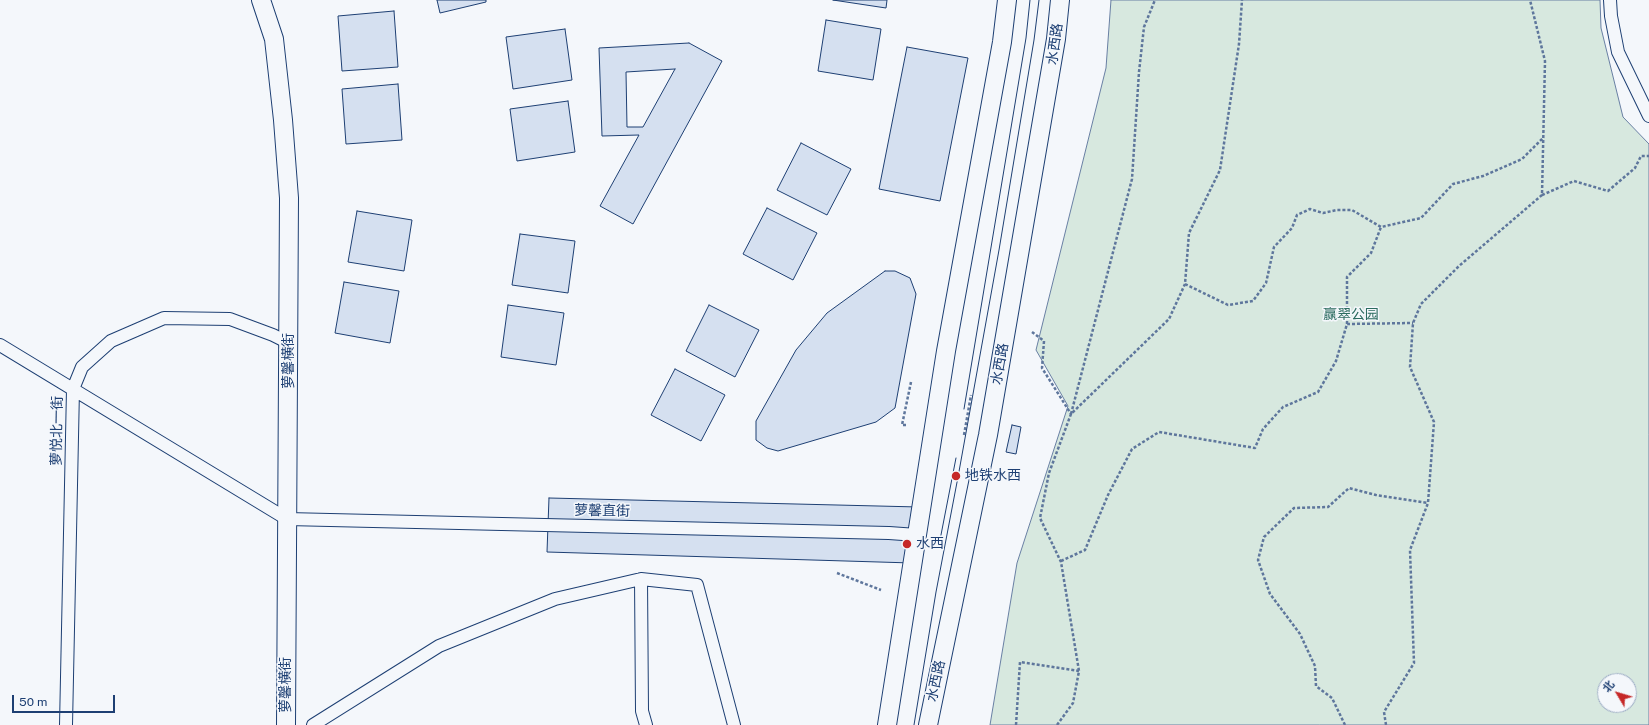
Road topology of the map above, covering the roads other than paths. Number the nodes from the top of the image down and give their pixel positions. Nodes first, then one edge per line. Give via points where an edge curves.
1 (261, 0) edge
2 (1007, 0) edge
3 (1060, 0) edge
4 (1610, 0) edge
5 (1649, 116) edge
6 (289, 342) junction
7 (0, 345) edge
8 (72, 389) junction
9 (287, 519) junction
10 (917, 535) junction
11 (641, 579) junction
12 (731, 723) edge
13 (66, 725) edge
14 (286, 725) edge
15 (313, 725) edge
16 (646, 725) edge
17 (887, 725) edge
18 (928, 725) edge

1 - 6 main road, 萝馨横街 via 274,39 287,166 290,229
2 - 10 main road via 1002,42 948,336
3 - 18 main road, 水西路 via 1056,38 988,435
4 - 5 street via 1618,52
6 - 8 street, 萝悦北一街 via 230,319 164,318 111,341 82,367
6 - 9 main road, 萝馨横街
7 - 8 street
8 - 9 street
8 - 13 street, 萝悦北一街
9 - 10 street, 萝馨直街 via 882,532
9 - 14 main road, 萝馨横街
10 - 17 main road
11 - 12 street via 697,585
11 - 15 street via 555,599 439,646
11 - 16 street via 642,711

